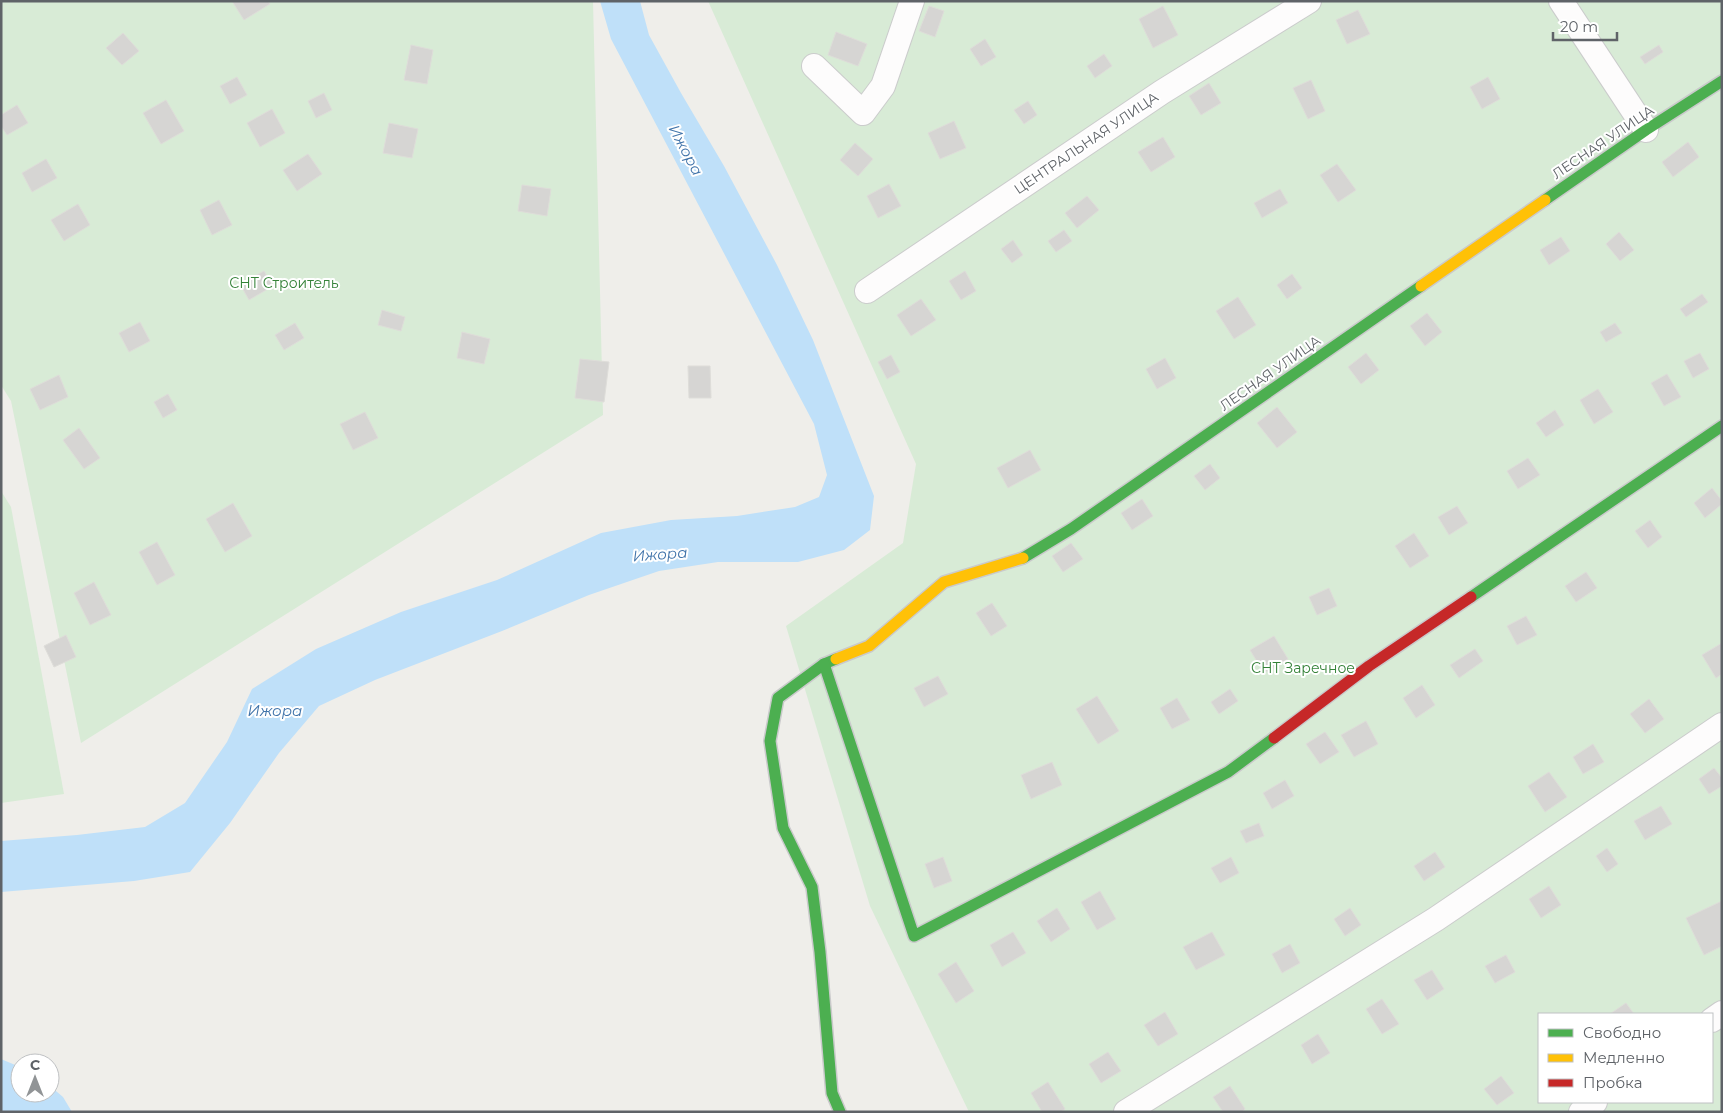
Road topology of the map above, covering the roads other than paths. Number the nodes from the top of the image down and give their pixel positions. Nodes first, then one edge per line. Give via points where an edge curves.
1 (912, 1) edge
2 (1309, 1) edge
3 (1561, 1) edge
4 (814, 66) dead end
5 (1722, 81) edge
6 (1646, 130) junction
7 (867, 291) dead end
8 (1722, 426) edge
9 (824, 664) junction
10 (1722, 725) edge
11 (1594, 1103) edge
12 (840, 1112) edge
13 (1126, 1112) edge
14 (1581, 1112) edge

1 - 4 street via 883,86 863,113
2 - 7 street, ЦЕНТРАЛЬНАЯ УЛИЦА via 1162,92
3 - 6 street
5 - 6 street, ЛЕСНАЯ УЛИЦА
6 - 9 street, ЛЕСНАЯ УЛИЦА via 1071,529 1024,558 944,582 869,646
8 - 9 street via 1369,666 1228,772 914,936
9 - 12 street, ЛЕСНАЯ УЛИЦА via 778,698 770,741 783,828 812,887 832,1093
10 - 13 street via 1436,919
11 - 14 street

